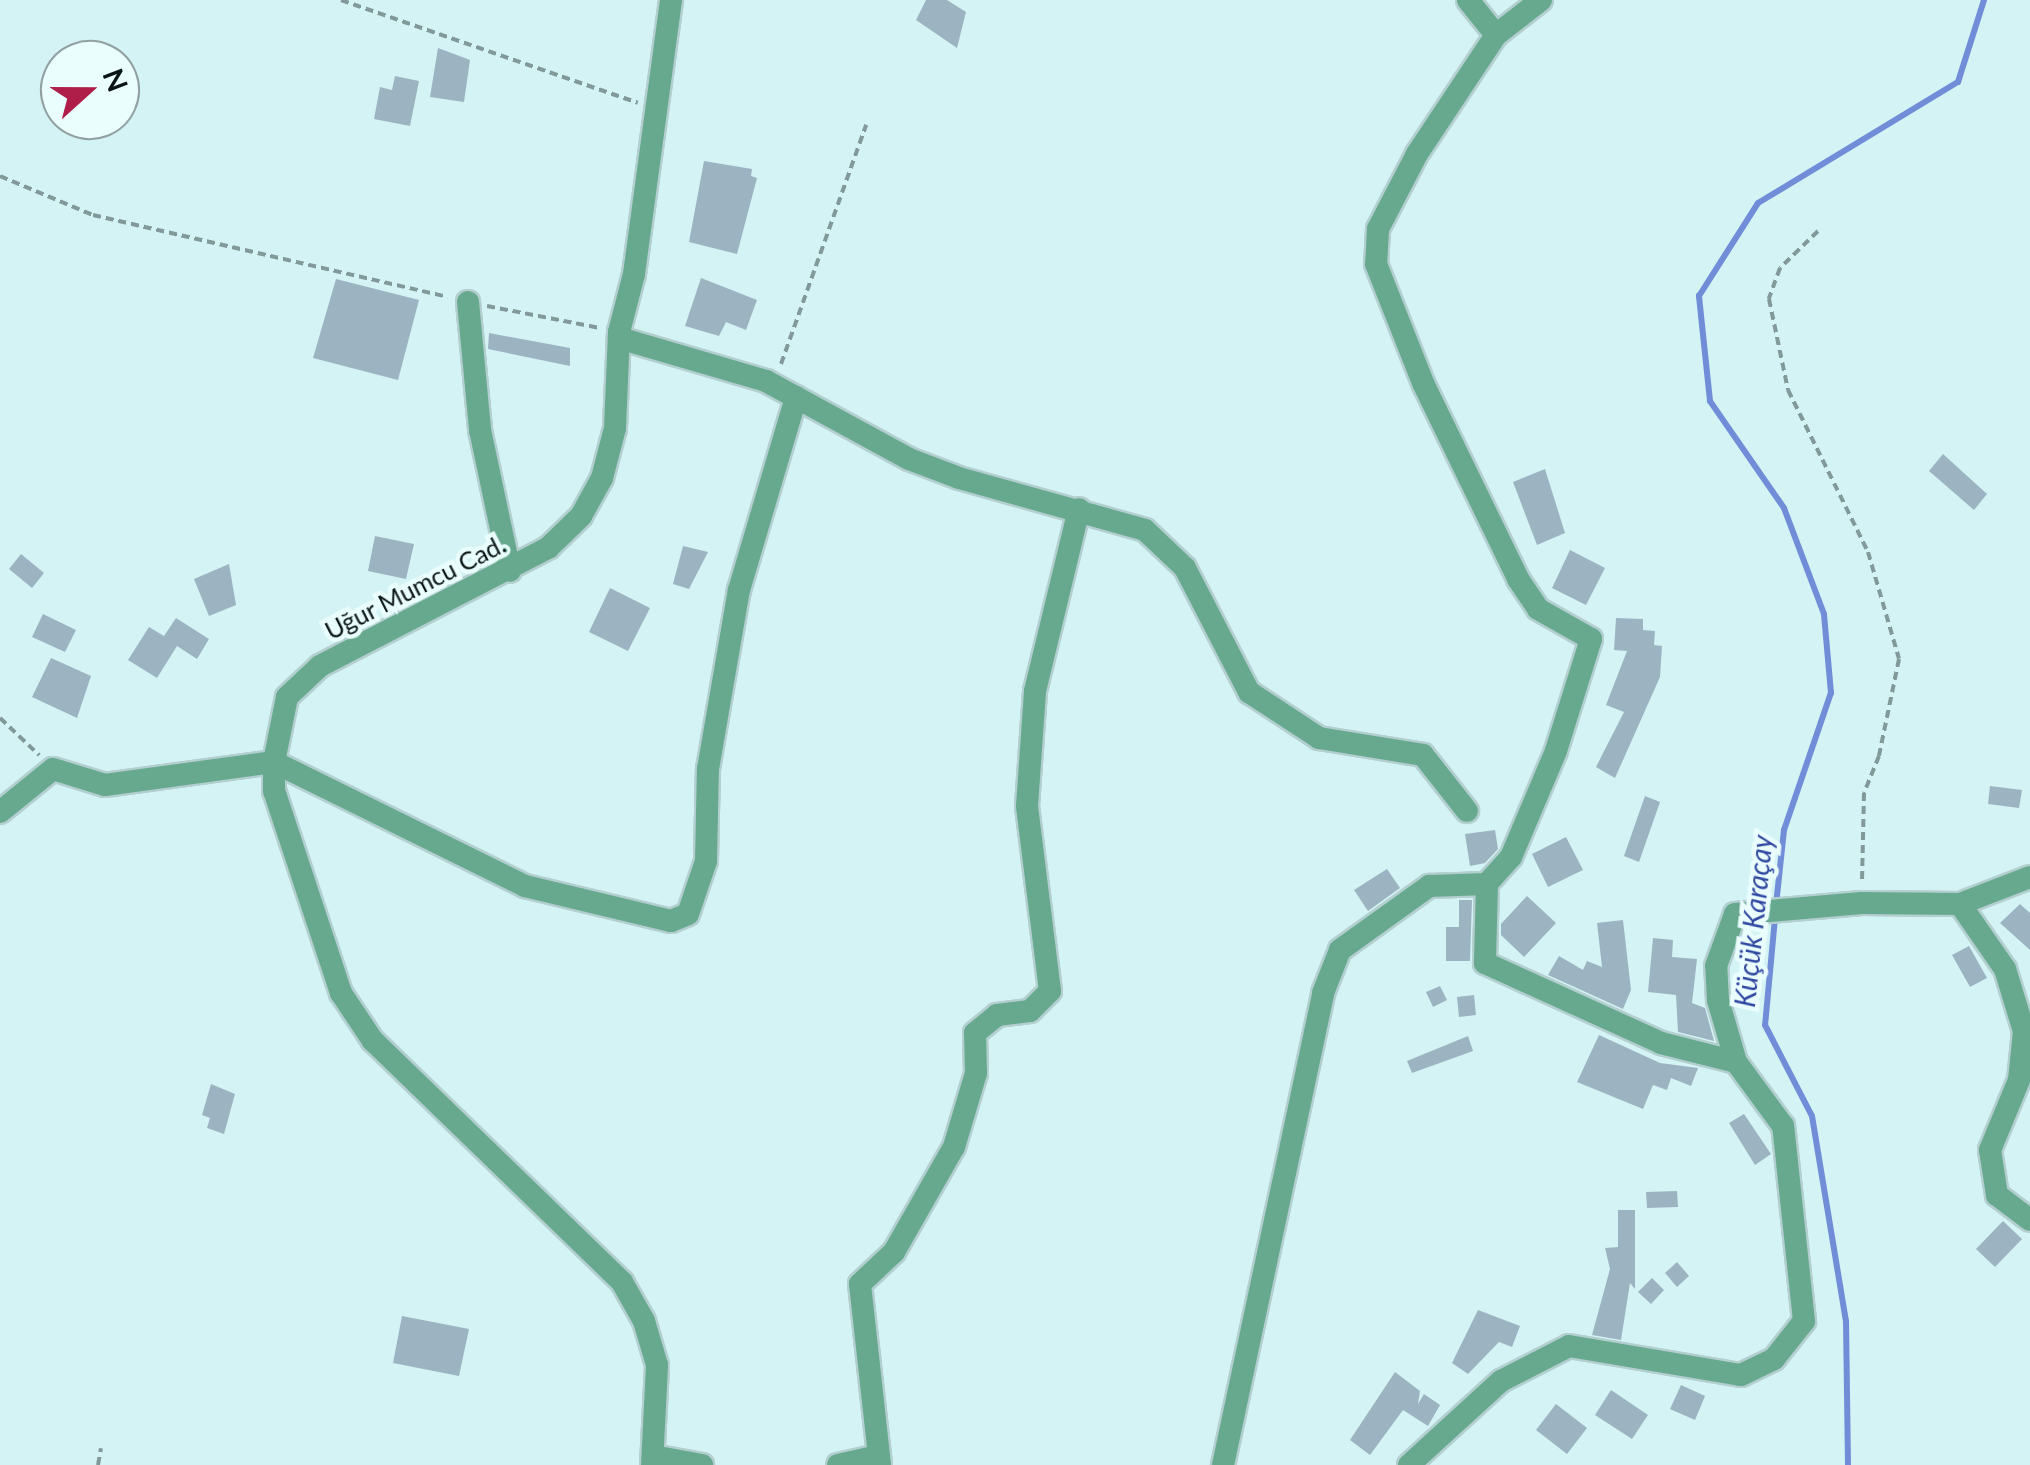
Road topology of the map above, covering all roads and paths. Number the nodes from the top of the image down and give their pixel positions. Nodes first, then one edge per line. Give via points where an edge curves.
1 (341, 0) edge
2 (672, 0) edge
3 (1468, 0) edge
4 (1541, 0) edge
5 (1496, 35) junction
6 (656, 109) junction
7 (866, 125) dead end
8 (0, 176) edge
9 (1818, 231) dead end
10 (468, 302) junction
11 (619, 335) junction
12 (764, 361) dead end
13 (796, 397) junction
14 (1080, 510) junction
15 (510, 571) junction
16 (0, 718) edge
17 (274, 762) junction
18 (53, 769) junction
19 (1467, 811) dead end
20 (0, 812) edge
21 (2030, 877) edge
22 (1487, 884) junction
23 (1862, 903) junction
24 (1960, 904) junction
25 (1736, 1062) junction
26 (2030, 1220) edge
27 (101, 1448) dead end
28 (653, 1461) edge
29 (879, 1461) edge
30 (98, 1465) edge
31 (702, 1465) edge
32 (838, 1465) edge
33 (1223, 1465) edge
34 (1410, 1465) edge

1 - 6 path
2 - 6 street, Uğur Mumcu Cad.
3 - 5 street
4 - 5 street
5 - 22 street via 1417,154 1378,229 1376,264 1424,385 1518,579 1538,609 1590,639 1556,751 1511,857
6 - 11 street, Uğur Mumcu Cad.
7 - 12 path via 782,364
8 - 10 path via 93,215
9 - 23 path via 1780,268 1769,299 1788,390 1862,536 1898,659 1864,793
10 - 11 path
10 - 15 street via 480,430
11 - 13 street via 766,381
11 - 15 street, Uğur Mumcu Cad. via 614,428 602,478 581,516 548,548
13 - 14 street via 909,459
13 - 17 street via 739,590 708,770 706,861 688,914 672,921 525,886
14 - 19 street via 1146,530 1185,568 1249,692 1319,738 1423,755
14 - 29 street via 1035,691 1027,806 1050,991 1030,1010 998,1016 975,1033 976,1073 954,1147 894,1252 860,1284
15 - 17 street, Uğur Mumcu Cad. via 320,666 288,697
16 - 18 path
17 - 18 street via 105,785
17 - 28 street, Uğur Mumcu Cad. via 274,791 341,993 373,1041 622,1282 644,1321 657,1365
18 - 20 street
21 - 24 street
22 - 25 street via 1485,963 1660,1044
22 - 33 street via 1429,886 1340,950 1323,993
23 - 24 street
23 - 25 street via 1735,914 1716,966
24 - 26 street via 2005,970 2024,1030 2019,1080 1990,1150 1997,1195
25 - 34 street via 1783,1126 1804,1322 1774,1359 1741,1375 1569,1346 1501,1381
27 - 30 path
28 - 31 street
29 - 32 street

